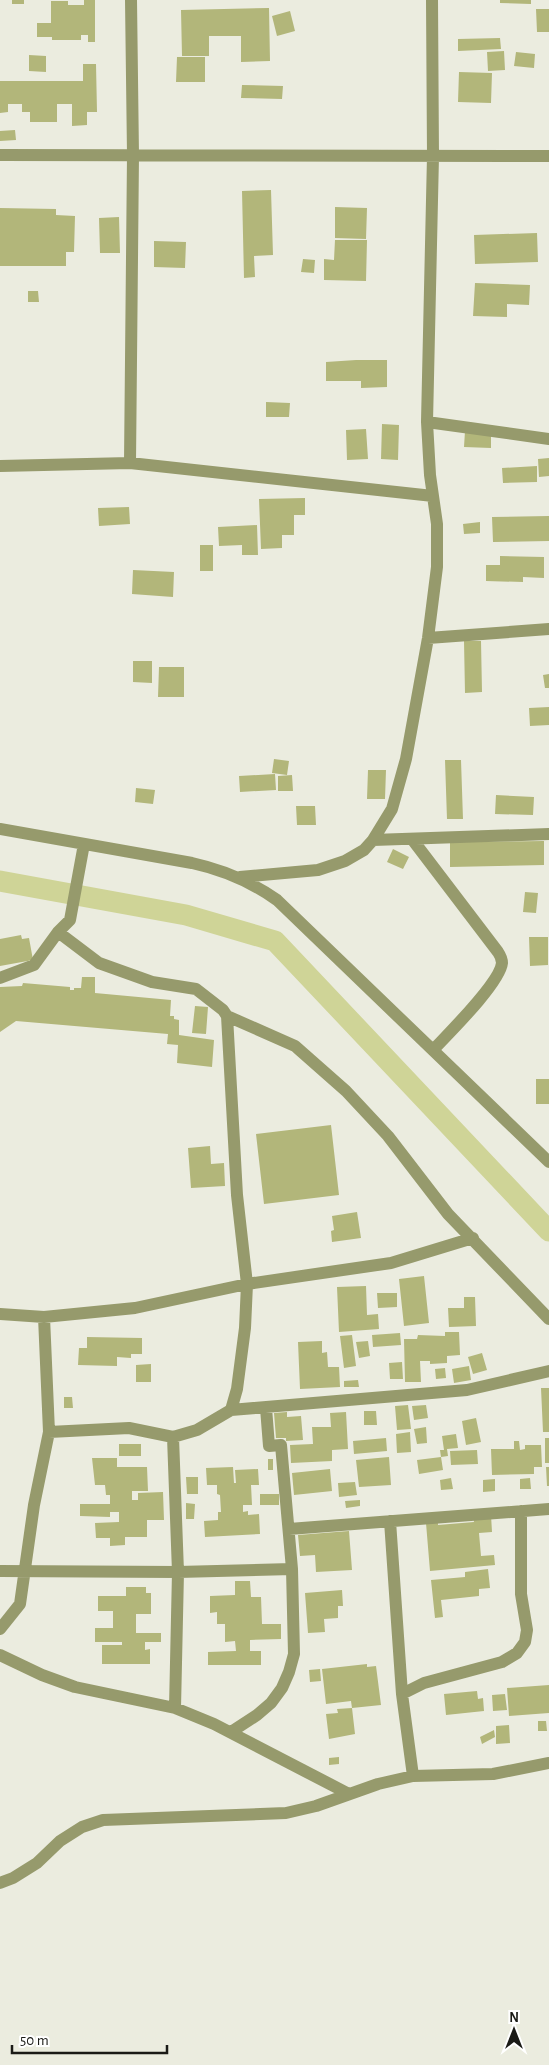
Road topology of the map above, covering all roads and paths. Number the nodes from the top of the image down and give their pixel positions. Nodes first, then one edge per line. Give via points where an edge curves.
1 (131, 0) edge
2 (432, 0) edge
3 (0, 154) edge
4 (133, 155) junction
5 (433, 156) junction
6 (549, 156) edge
7 (427, 422) junction
8 (549, 439) edge
9 (130, 464) junction
10 (0, 466) edge
11 (433, 496) junction
12 (549, 629) edge
13 (428, 638) junction
14 (0, 829) edge
15 (549, 834) edge
16 (412, 839) junction
17 (373, 840) junction
18 (84, 844) junction
19 (240, 877) junction
20 (58, 932) junction
21 (0, 978) edge
22 (227, 1016) junction
23 (433, 1050) junction
24 (549, 1162) edge
25 (473, 1238) junction
26 (247, 1284) junction
27 (0, 1314) edge
28 (44, 1317) junction
29 (549, 1319) edge
30 (549, 1371) edge
31 (266, 1408) junction
32 (231, 1410) junction
33 (49, 1432) junction
34 (173, 1437) junction
35 (549, 1509) edge
36 (521, 1511) junction
37 (390, 1521) junction
38 (289, 1529) junction
39 (292, 1569) junction
40 (0, 1571) edge
41 (26, 1571) junction
42 (178, 1572) junction
43 (0, 1629) edge
44 (0, 1655) edge
45 (402, 1694) junction
46 (175, 1708) junction
47 (231, 1732) junction
48 (549, 1763) edge
49 (413, 1776) junction
50 (349, 1794) junction
51 (0, 1883) edge

1 - 4 street
2 - 5 street
3 - 4 street
4 - 5 street
4 - 9 street
5 - 6 street
5 - 7 street
7 - 8 street
7 - 11 street
9 - 10 street
9 - 11 street
11 - 13 street via 437,567
12 - 13 street
13 - 17 street via 400,784 392,809
14 - 18 street
15 - 16 street
16 - 17 street
16 - 23 street via 498,952 502,963 476,1003
17 - 19 street via 358,854 318,870
18 - 19 street via 192,863
18 - 20 street via 70,920
19 - 23 street via 276,900
20 - 21 street via 34,965
20 - 22 street via 99,963 152,982 196,989
22 - 25 street via 295,1046 346,1091 388,1136 448,1214
22 - 26 street via 237,1194
23 - 24 street
25 - 26 street via 391,1263
25 - 29 street
26 - 28 street via 135,1308
26 - 32 street via 245,1328
27 - 28 street
28 - 33 street
30 - 31 street via 467,1390
31 - 32 street
31 - 38 street via 268,1446 280,1445
32 - 34 street via 196,1430
33 - 34 street via 128,1428
33 - 41 street via 34,1505
34 - 42 street
35 - 36 street
36 - 37 street
36 - 45 street via 521,1594 527,1630 525,1642 517,1653 502,1662 424,1683
37 - 38 street
37 - 45 street
38 - 39 street
39 - 42 street
39 - 47 street via 294,1654 289,1672 271,1703
40 - 41 street
41 - 42 street
41 - 43 street via 20,1604
42 - 46 street
44 - 46 street via 75,1687
45 - 49 street
46 - 47 street
47 - 50 street
48 - 49 street via 493,1774
49 - 50 street
50 - 51 street via 286,1813 103,1820 82,1827 60,1841 37,1863

